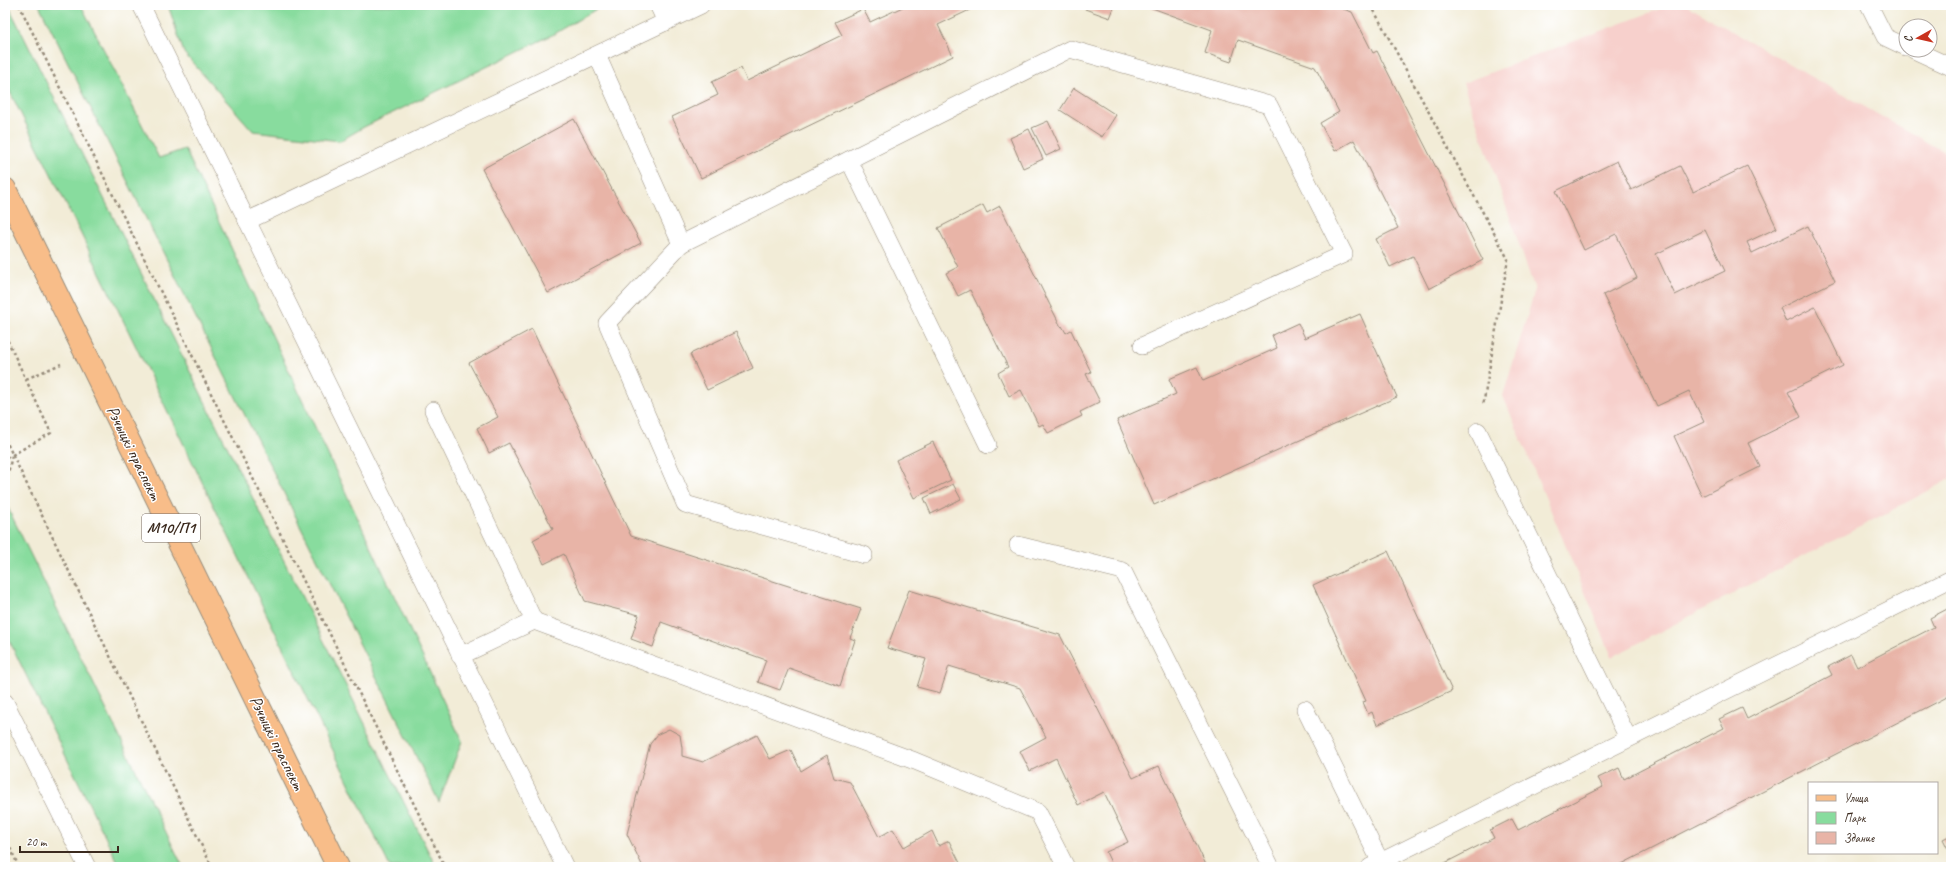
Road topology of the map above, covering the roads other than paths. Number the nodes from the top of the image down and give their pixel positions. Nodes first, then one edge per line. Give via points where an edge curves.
1 (141, 5) edge
2 (658, 5) edge
3 (701, 5) edge
4 (1869, 5) edge
5 (666, 22) junction
6 (1898, 43) edge
7 (597, 55) junction
8 (1931, 58) edge
9 (1951, 67) edge
10 (849, 160) junction
11 (5, 189) edge
12 (247, 221) junction
13 (681, 244) junction
14 (1142, 346) dead end
15 (433, 410) dead end
16 (1478, 431) road end
17 (988, 445) dead end
18 (1018, 545) dead end
19 (864, 556) dead end
20 (1951, 579) edge
21 (534, 621) junction
22 (460, 656) junction
23 (5, 702) edge
24 (1305, 709) dead end
25 (1628, 738) junction
26 (1375, 864) edge
27 (87, 867) edge
28 (338, 867) edge
29 (565, 867) edge
30 (1066, 867) edge
31 (1271, 867) edge

1 - 12 lane
2 - 5 lane
3 - 5 lane
4 - 6 lane via 1885,37
5 - 7 lane
7 - 12 lane
7 - 13 lane
8 - 9 lane
10 - 13 lane
10 - 14 lane via 1070,50 1269,105 1344,254
10 - 17 lane
11 - 28 main road, Рэчыцкі праспект / М10/П1
12 - 22 lane
13 - 19 lane via 607,323 685,504
15 - 21 lane
16 - 25 lane
18 - 31 lane via 1123,571
20 - 25 lane
21 - 22 lane
21 - 30 lane via 915,761 1038,812
22 - 29 lane
23 - 27 lane
24 - 26 lane
25 - 26 lane

